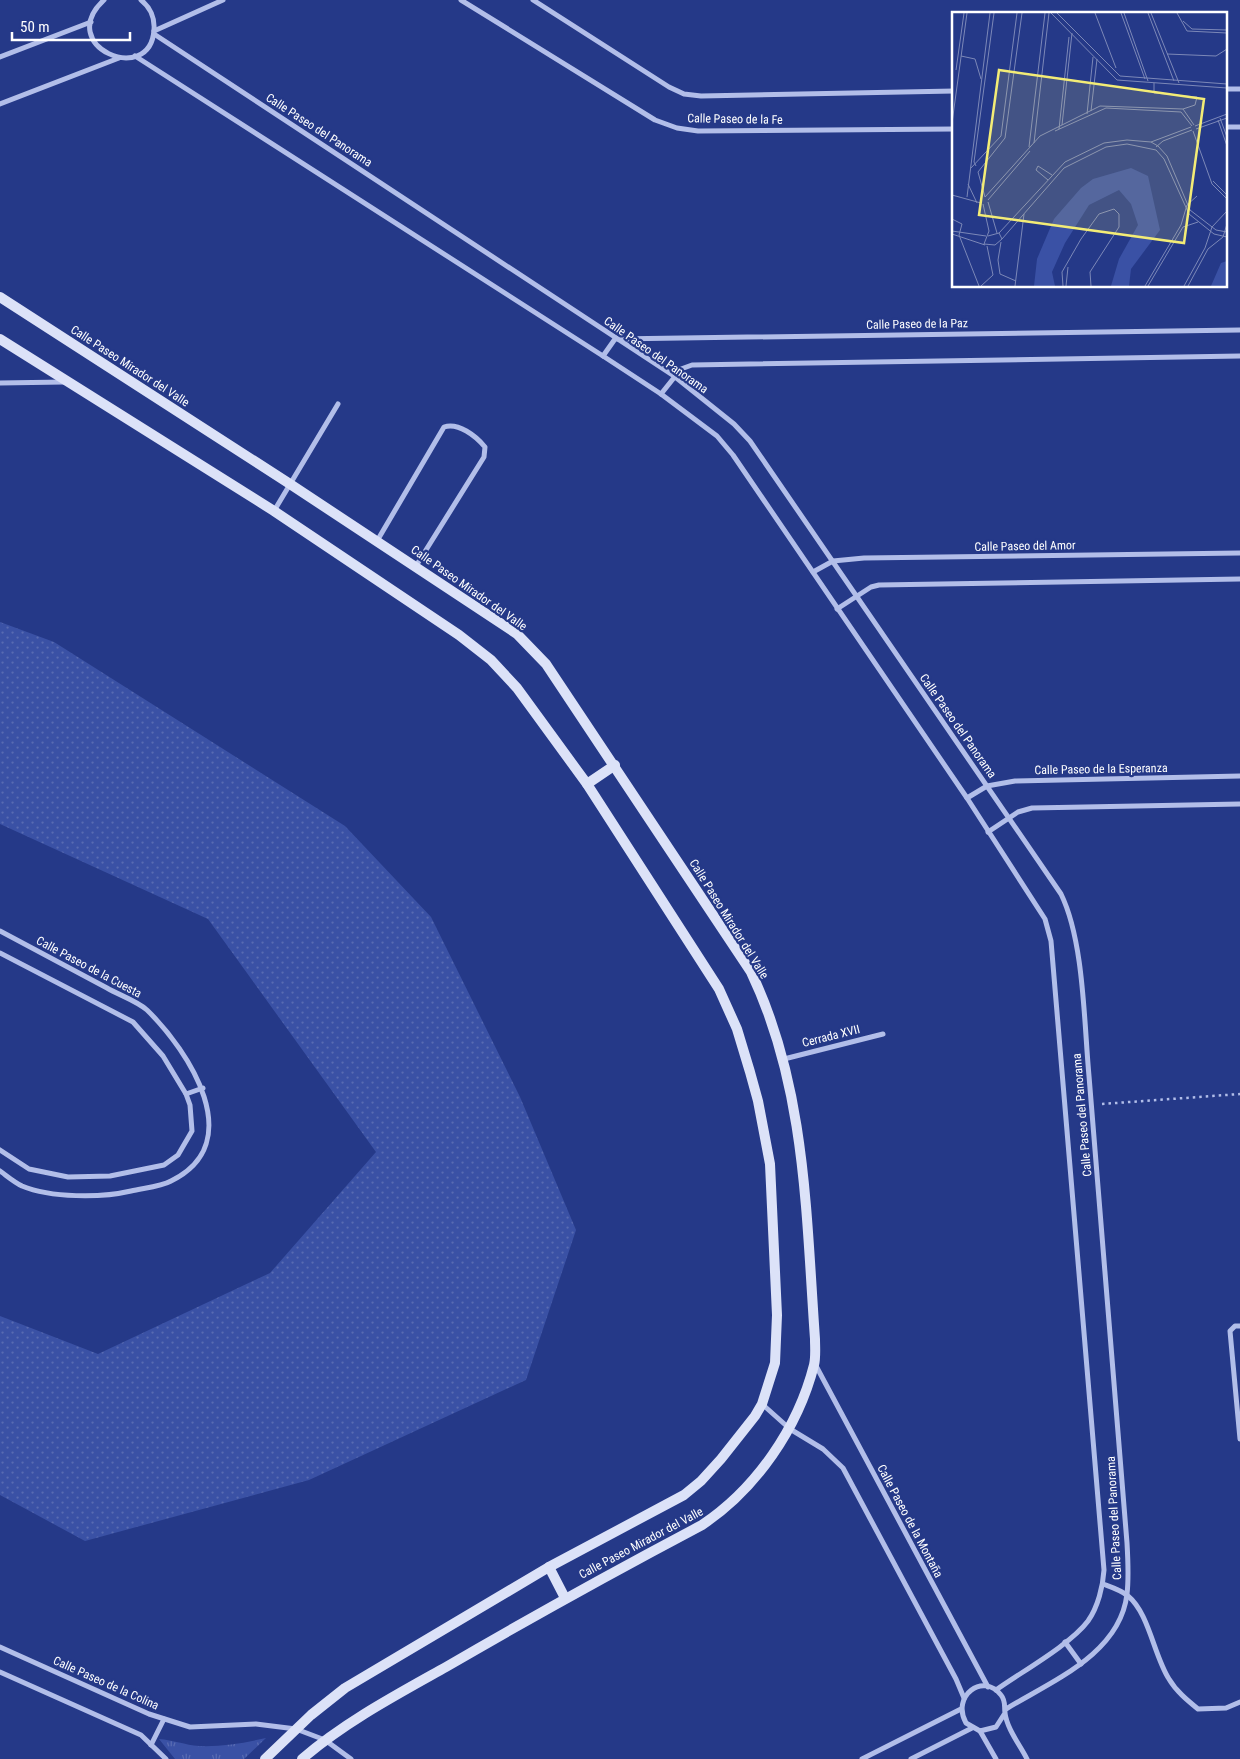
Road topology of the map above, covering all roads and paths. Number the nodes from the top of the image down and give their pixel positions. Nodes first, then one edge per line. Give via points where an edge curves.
1 (104, 0) edge
2 (141, 0) edge
3 (223, 0) edge
4 (461, 0) edge
5 (533, 0) edge
6 (98, 3) edge
7 (91, 22) junction
8 (154, 32) junction
9 (135, 56) junction
10 (0, 57) edge
11 (118, 58) junction
12 (952, 91) edge
13 (0, 104) edge
14 (952, 129) edge
15 (0, 297) edge
16 (1240, 330) edge
17 (0, 339) edge
18 (615, 339) junction
19 (604, 356) junction
20 (1240, 356) edge
21 (674, 376) junction
22 (67, 382) junction
23 (0, 383) edge
24 (661, 394) junction
25 (338, 404) dead end
26 (290, 484) junction
27 (274, 511) junction
28 (377, 541) junction
29 (1240, 553) edge
30 (832, 562) junction
31 (416, 566) junction
32 (813, 572) junction
33 (1240, 579) edge
34 (855, 596) junction
35 (837, 609) junction
36 (615, 765) junction
37 (1240, 776) edge
38 (587, 784) junction
39 (987, 786) junction
40 (966, 798) junction
41 (1240, 804) edge
42 (1007, 819) junction
43 (988, 832) junction
44 (0, 931) edge
45 (0, 953) edge
46 (883, 1034) dead end
47 (784, 1059) junction
48 (203, 1088) junction
49 (186, 1094) junction
50 (1240, 1094) edge
51 (1091, 1105) junction
52 (0, 1150) edge
53 (0, 1171) edge
54 (1240, 1326) edge
55 (815, 1364) junction
56 (762, 1404) junction
57 (790, 1429) junction
58 (1240, 1439) edge
59 (549, 1567) junction
60 (1103, 1584) junction
61 (1127, 1595) junction
62 (565, 1598) junction
63 (1065, 1642) junction
64 (0, 1646) edge
65 (1081, 1664) junction
66 (0, 1672) edge
67 (988, 1687) junction
68 (996, 1690) junction
69 (964, 1698) junction
70 (1240, 1702) edge
71 (961, 1708) junction
72 (1006, 1711) junction
73 (164, 1719) junction
74 (972, 1728) junction
75 (296, 1729) junction
76 (980, 1731) junction
77 (325, 1740) junction
78 (152, 1745) junction
79 (166, 1759) edge
80 (265, 1759) edge
81 (302, 1759) edge
82 (351, 1759) edge
83 (862, 1759) edge
84 (911, 1759) edge
85 (996, 1759) edge
86 (1027, 1759) edge

1 - 6 street
2 - 8 street via 152,15
3 - 8 street
4 - 14 street, Calle Paseo de la Fe via 655,120 677,128
5 - 12 street, Calle Paseo de la Fe via 684,94
6 - 7 street
7 - 10 street
7 - 11 street via 97,46
8 - 9 street via 147,47
8 - 18 street, Calle Paseo del Panorama
9 - 11 street
9 - 19 street, Calle Paseo del Panorama
11 - 13 street
15 - 26 street, Calle Paseo Mirador del Valle
16 - 18 street, Calle Paseo de la Paz
17 - 22 street, Calle Paseo Mirador del Valle
18 - 19 street
18 - 21 street, Calle Paseo del Panorama
19 - 24 street, Calle Paseo del Panorama
20 - 21 street via 692,365 681,368
21 - 24 street
21 - 30 street, Calle Paseo del Panorama via 734,424 750,441
22 - 23 street
22 - 27 street, Calle Paseo Mirador del Valle
24 - 32 street, Calle Paseo del Panorama via 717,436
25 - 26 street
26 - 27 street
26 - 28 street, Calle Paseo Mirador del Valle
27 - 38 street, Calle Paseo Mirador del Valle via 491,660 517,688
28 - 31 street, Calle Paseo Mirador del Valle
28 - 31 street via 444,427 458,426 480,441 485,447 484,457
29 - 30 street, Calle Paseo del Amor via 864,558
30 - 32 street, Calle Paseo del Amor
30 - 34 street, Calle Paseo del Panorama
31 - 36 street, Calle Paseo Mirador del Valle via 517,634 546,664
32 - 35 street, Calle Paseo del Panorama
33 - 34 street via 879,585
34 - 35 street
34 - 39 street, Calle Paseo del Panorama
35 - 40 street, Calle Paseo del Panorama
36 - 38 street
36 - 47 street, Calle Paseo Mirador del Valle via 751,972
37 - 39 street, Calle Paseo de la Esperanza via 1015,781
38 - 56 street, Calle Paseo Mirador del Valle via 718,988 737,1029 756,1091 770,1164 777,1315 775,1363
39 - 40 street, Calle Paseo de la Esperanza
39 - 42 street, Calle Paseo del Panorama
40 - 43 street, Calle Paseo del Panorama
41 - 42 street via 1032,808
42 - 43 street
42 - 51 street, Calle Paseo del Panorama via 1061,894 1069,914 1076,948
43 - 60 street, Calle Paseo del Panorama via 1045,918 1052,941 1102,1517
44 - 48 street, Calle Paseo de la Cuesta via 146,1009 178,1046
45 - 49 street via 133,1022 163,1056
46 - 47 street, Cerrada XVII
47 - 55 street, Calle Paseo Mirador del Valle via 802,1160
48 - 49 street
48 - 53 street, Calle Paseo de la Cuesta via 209,1135 202,1154 171,1182 112,1195 65,1195 22,1186
49 - 52 street via 192,1131 178,1155 164,1165 110,1176 68,1177 29,1169
50 - 51 path
51 - 61 street, Calle Paseo del Panorama via 1127,1543
54 - 58 street via 1230,1331
55 - 57 street, Calle Paseo Mirador del Valle
55 - 67 street, Calle Paseo de la Montaña
56 - 57 street
56 - 59 street, Calle Paseo Mirador del Valle via 721,1459 684,1495
57 - 62 street, Calle Paseo Mirador del Valle via 749,1482 718,1515
57 - 69 street via 822,1449 843,1468
59 - 62 street
59 - 75 street, Calle Paseo Mirador del Valle via 345,1688
60 - 61 street
60 - 63 street, Calle Paseo del Panorama via 1087,1622
61 - 65 street, Calle Paseo del Panorama via 1116,1629
61 - 70 street via 1140,1612 1168,1678 1182,1695 1198,1709 1226,1708
62 - 77 street, Calle Paseo Mirador del Valle
63 - 65 street
63 - 68 street, Calle Paseo del Panorama
64 - 73 street, Calle Paseo de la Colina
65 - 72 street, Calle Paseo del Panorama
66 - 78 street via 141,1735
67 - 68 street
67 - 69 street via 974,1688
68 - 72 street
69 - 71 street
71 - 74 street via 966,1723
71 - 83 street
72 - 76 street via 996,1727
72 - 86 street
73 - 75 street, Calle Paseo de la Colina via 190,1727 256,1724
73 - 78 street
74 - 76 street
74 - 84 street
75 - 77 street, Calle Paseo de la Colina
75 - 80 street, Calle Paseo Mirador del Valle
76 - 85 street
77 - 81 street, Calle Paseo Mirador del Valle
77 - 82 street, Calle Paseo de la Colina
78 - 79 street

